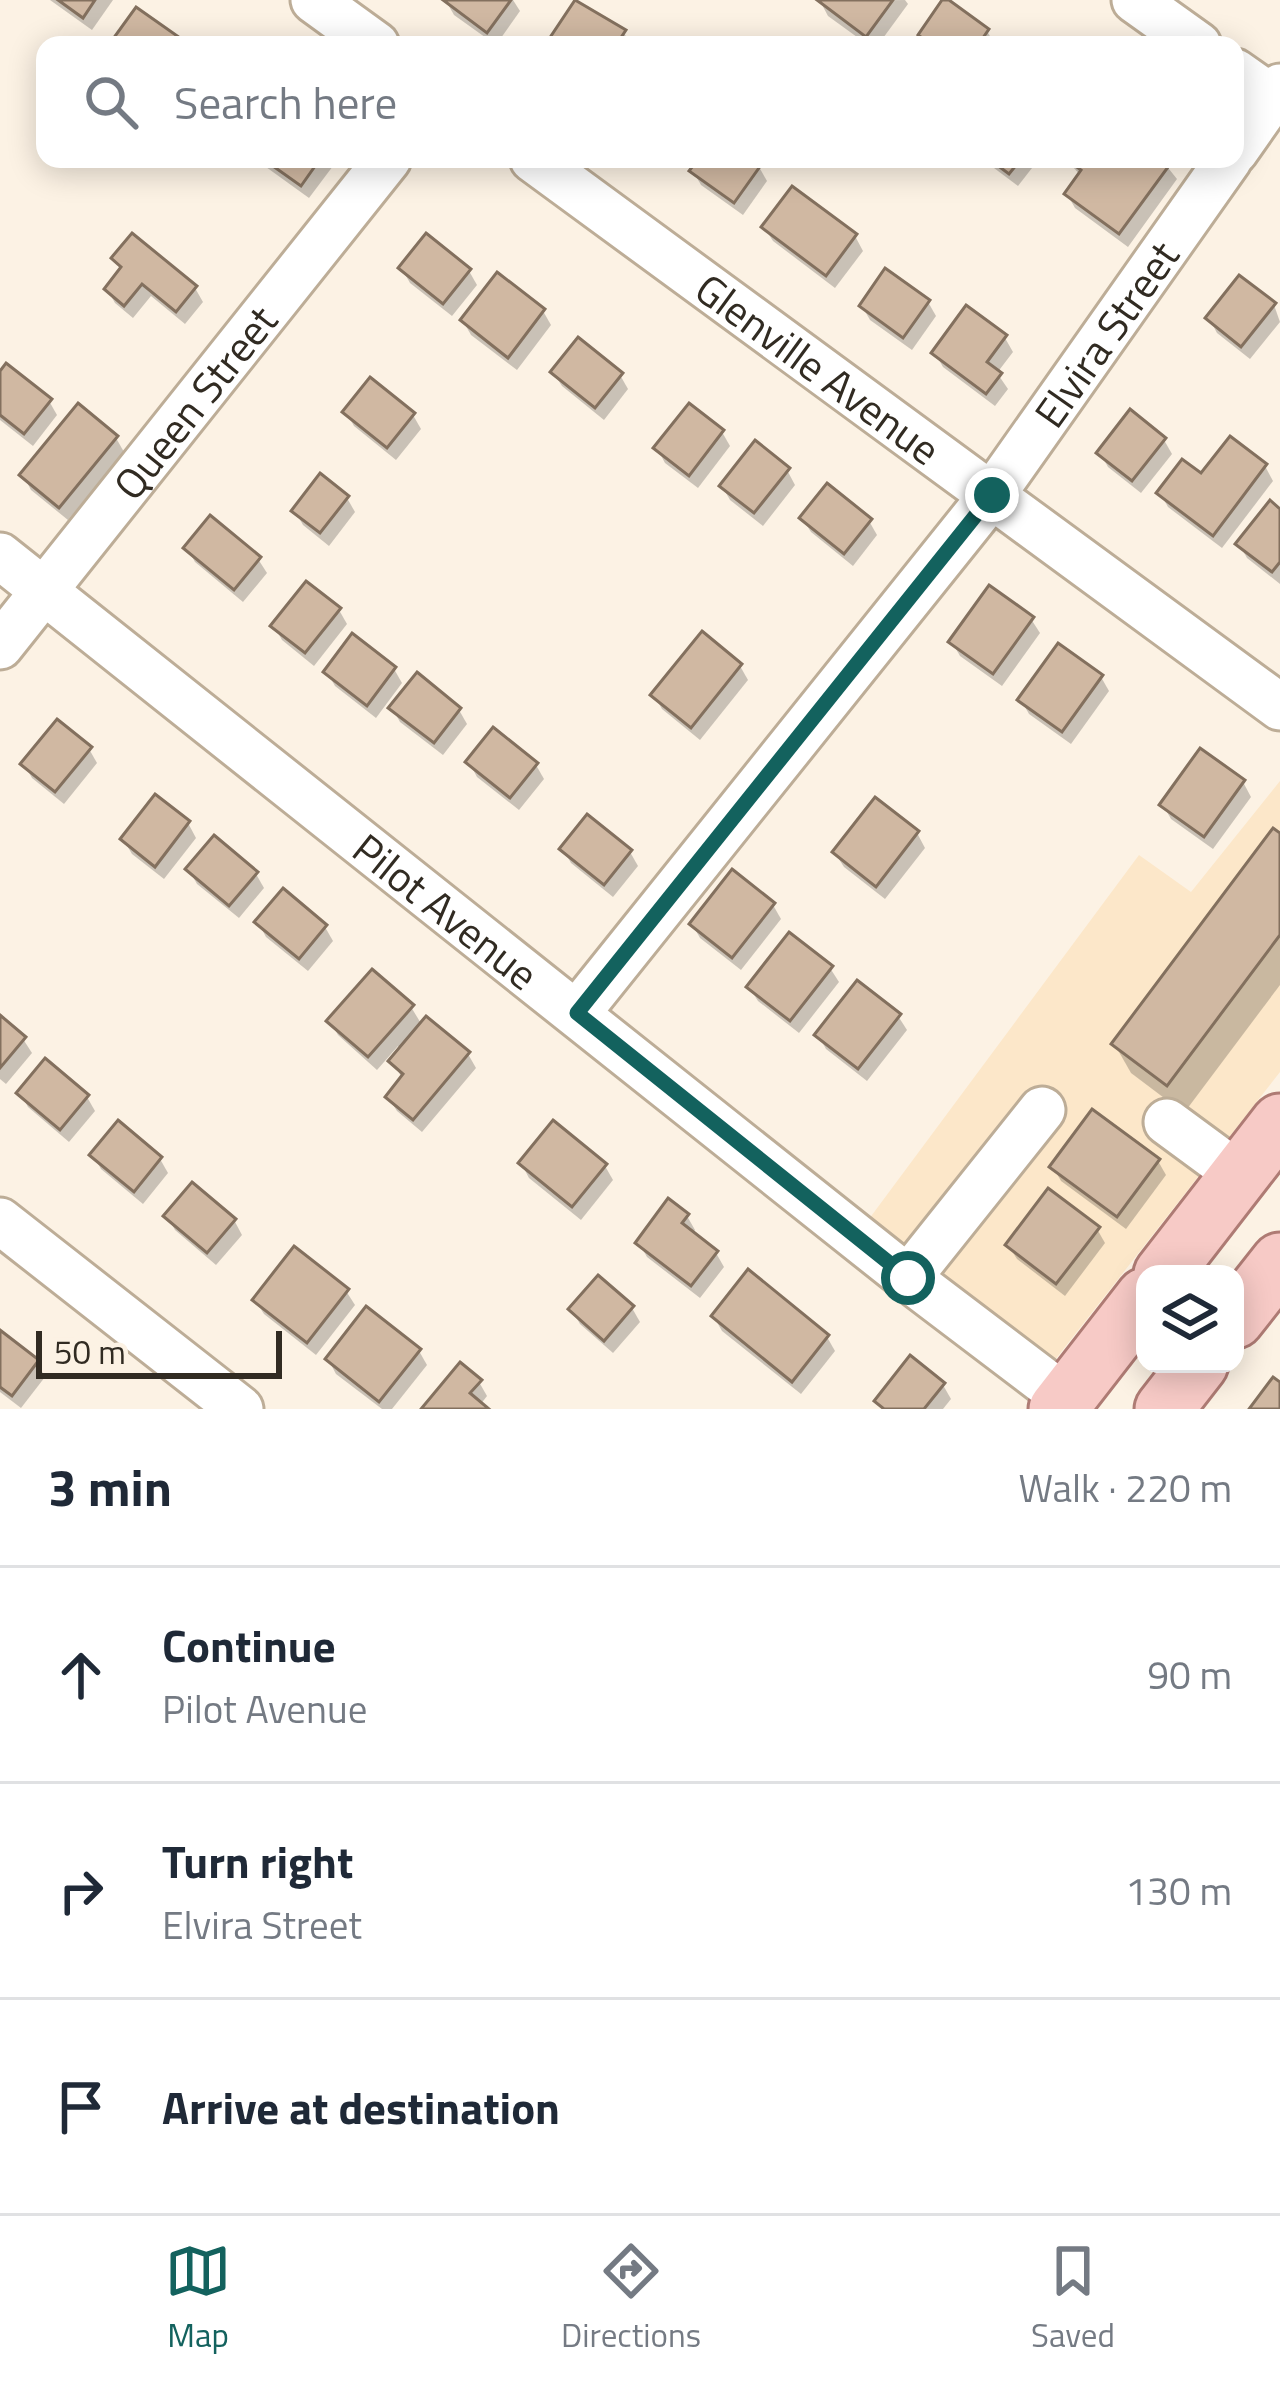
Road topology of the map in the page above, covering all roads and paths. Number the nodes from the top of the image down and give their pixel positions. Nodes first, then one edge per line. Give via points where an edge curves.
1 (314, 0) edge
2 (1136, 0) edge
3 (364, 36) edge
4 (1186, 36) edge
5 (1244, 77) edge
6 (1276, 93) edge
7 (1244, 138) edge
8 (381, 168) edge
9 (545, 168) edge
10 (1223, 168) edge
11 (992, 495) junction
12 (0, 556) edge
13 (44, 591) junction
14 (0, 646) edge
15 (1280, 707) edge
16 (577, 1013) junction
17 (1042, 1110) dead end
18 (1167, 1122) dead end
19 (1280, 1123) edge
20 (1239, 1175) junction
21 (0, 1221) edge
22 (1280, 1262) edge
23 (1169, 1265) edge
24 (908, 1278) junction
25 (1244, 1308) edge
26 (1136, 1309) edge
27 (1192, 1373) edge
28 (1062, 1404) edge
29 (240, 1409) edge
30 (1164, 1409) edge

1 - 3 street
2 - 4 street
5 - 6 street
6 - 7 street
8 - 13 street, Queen Street
9 - 11 street, Glenville Avenue
10 - 11 street, Elvira Street
11 - 15 street, Glenville Avenue
11 - 16 street, Elvira Street
12 - 13 street, Pilot Avenue
13 - 14 street, Queen Street
13 - 16 street, Pilot Avenue
16 - 24 street, Pilot Avenue
17 - 24 street
18 - 20 street
19 - 20 main road
20 - 23 main road
21 - 29 street
22 - 25 main road
24 - 28 street, Pilot Avenue
26 - 28 main road
27 - 30 main road

